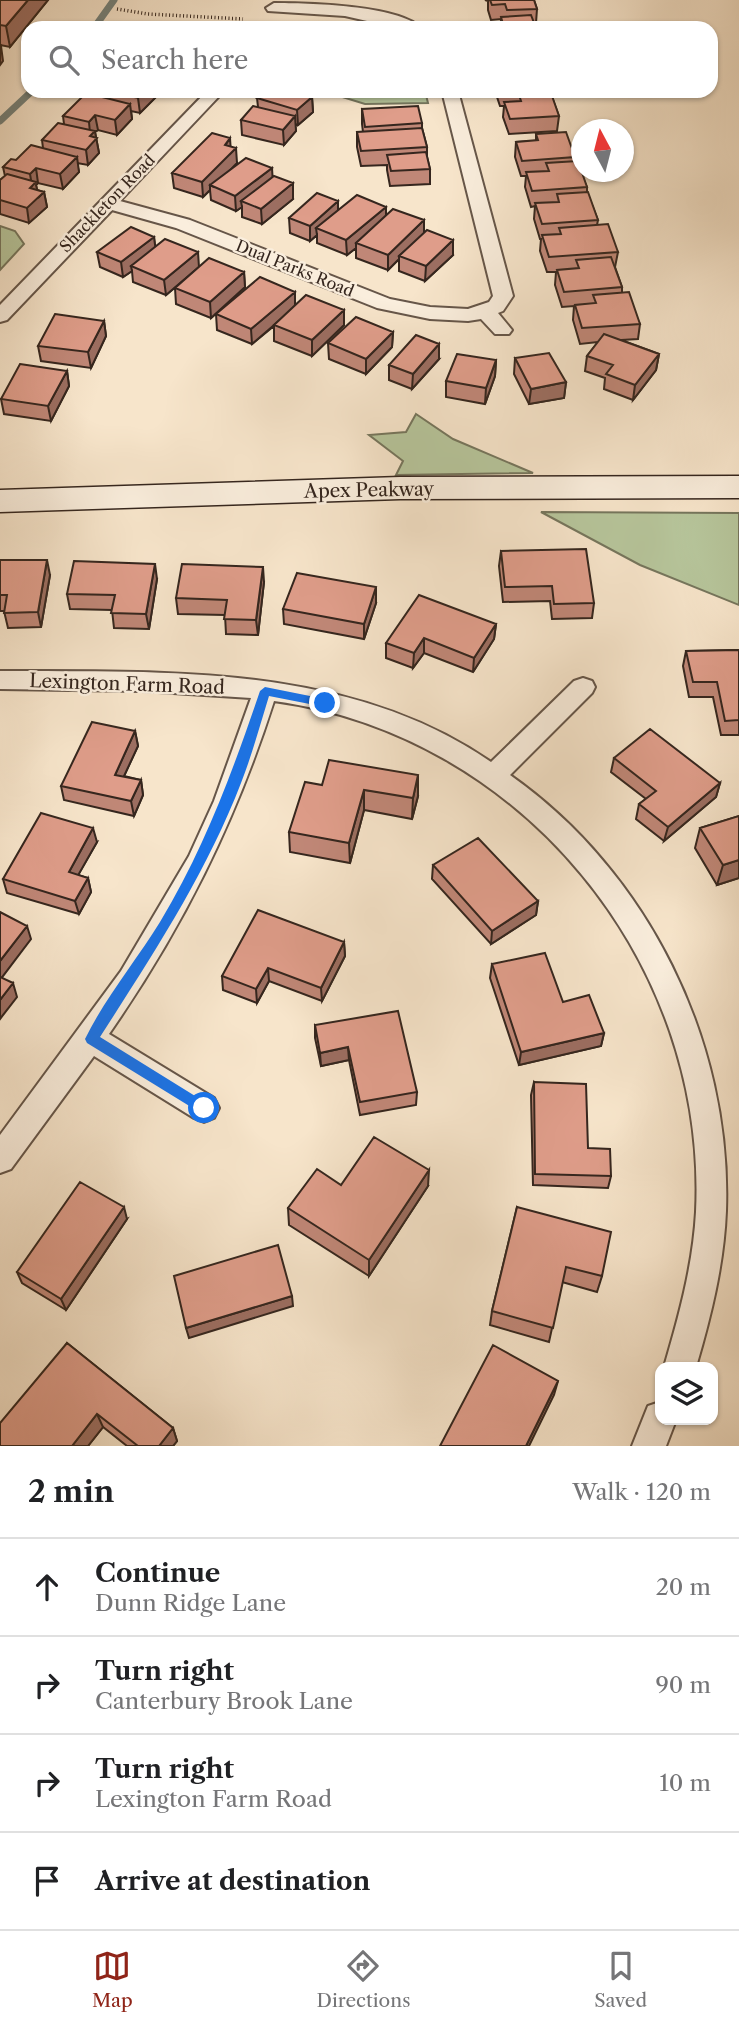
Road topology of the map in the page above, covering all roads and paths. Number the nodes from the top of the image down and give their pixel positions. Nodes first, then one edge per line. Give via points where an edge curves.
1 (274, 4) edge
2 (117, 9) dead end
3 (430, 17) dead end
4 (243, 19) dead end
5 (269, 21) edge
6 (396, 21) edge
7 (424, 21) edge
8 (209, 98) edge
9 (452, 98) edge
10 (107, 203) junction
11 (485, 311) junction
12 (0, 316) edge
13 (502, 330) dead end
14 (739, 487) edge
15 (0, 501) edge
16 (0, 680) edge
17 (583, 687) dead end
18 (265, 691) junction
19 (493, 776) junction
20 (92, 1039) junction
21 (204, 1108) dead end
22 (0, 1159) edge
23 (681, 1362) edge
24 (657, 1425) edge
25 (649, 1446) edge

1 - 5 street
1 - 6 street via 354,11
2 - 4 path
3 - 7 street
8 - 10 street, Shackleton Road
9 - 11 street via 503,296 497,306
10 - 11 street, Dual Parks Road via 183,224 384,304 444,315
10 - 12 street, Shackleton Road
11 - 13 street
14 - 15 main road, Apex Peakway via 400,488
16 - 18 street, Lexington Farm Road via 180,682
17 - 19 street
18 - 19 street, Lexington Farm Road via 376,717
18 - 20 street via 235,783 199,863
19 - 23 street, Lexington Farm Road via 552,823 595,870 626,911 678,1009 707,1126 711,1189 709,1240 698,1305
20 - 21 street
20 - 22 street
24 - 25 street

